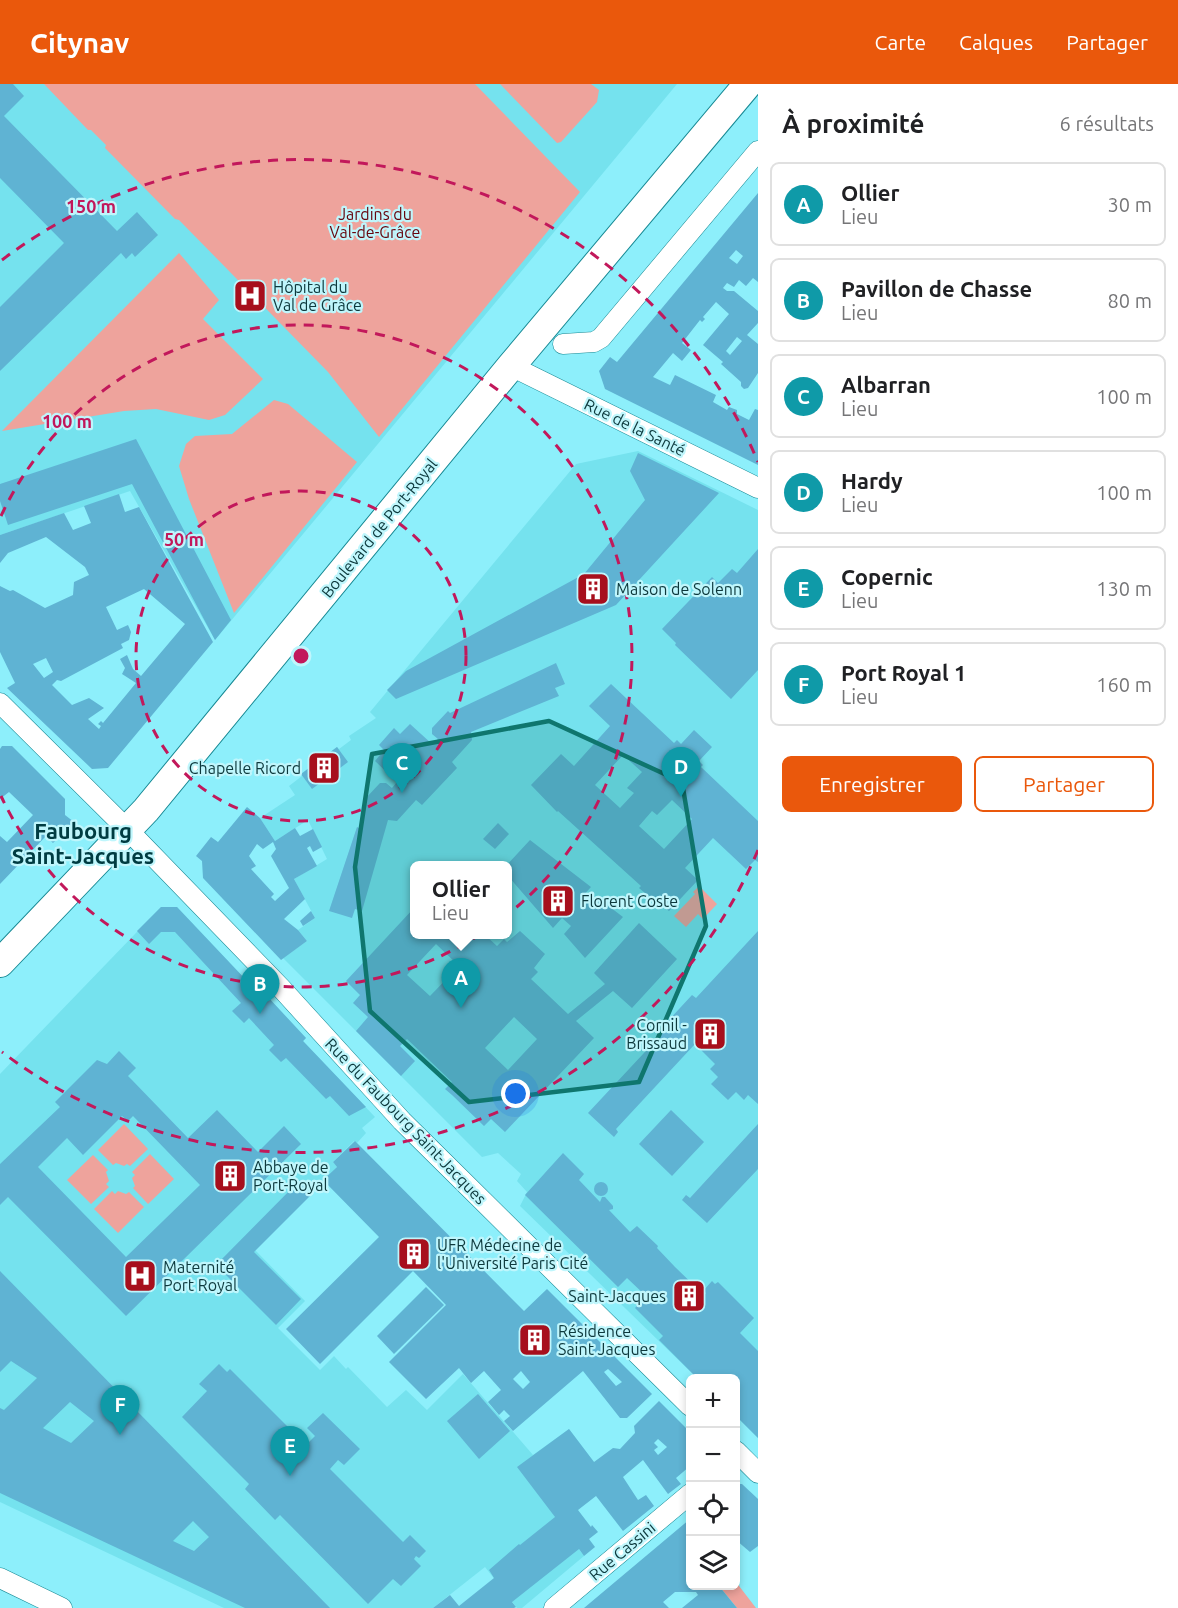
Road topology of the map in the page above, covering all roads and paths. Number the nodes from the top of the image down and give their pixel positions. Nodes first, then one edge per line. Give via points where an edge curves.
1 (748, 84) edge
2 (758, 151) edge
3 (563, 344) dead end
4 (511, 366) junction
5 (758, 488) edge
6 (4, 716) edge
7 (128, 830) junction
8 (0, 963) edge
9 (686, 1402) edge
10 (740, 1457) edge
11 (758, 1473) edge
12 (686, 1497) edge
13 (0, 1578) edge
14 (62, 1608) edge
15 (554, 1608) edge

1 - 4 main road, Boulevard de Port-Royal
2 - 3 street via 601,338
4 - 5 street, Rue de la Santé
4 - 7 main road, Boulevard de Port-Royal
6 - 7 street, Rue du Faubourg Saint-Jacques
7 - 8 main road, Boulevard de Port-Royal
7 - 9 street, Rue du Faubourg Saint-Jacques via 410,1129
10 - 11 street
12 - 15 street, Rue Cassini
13 - 14 street

